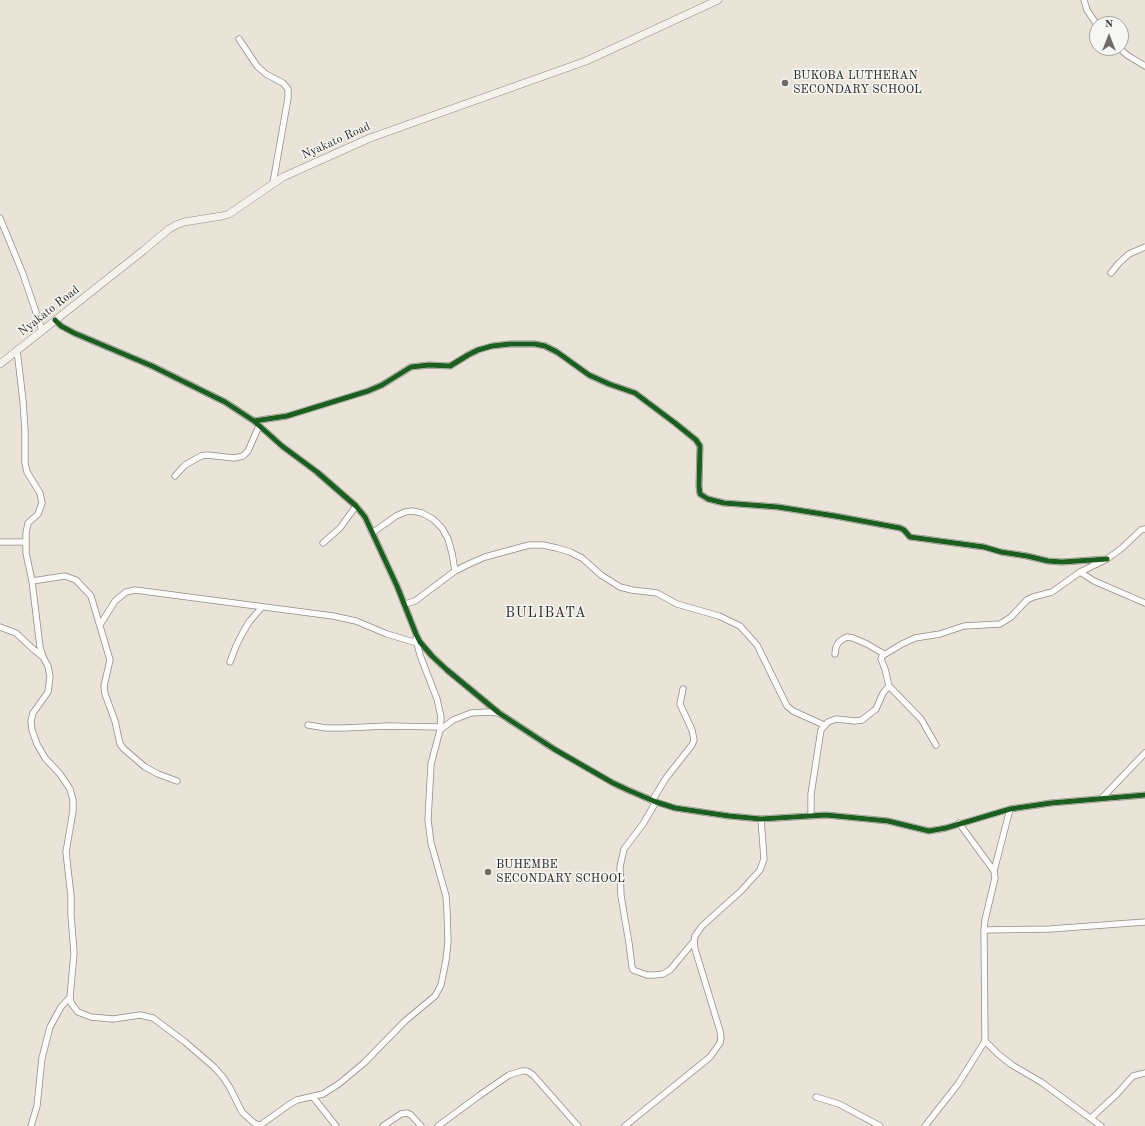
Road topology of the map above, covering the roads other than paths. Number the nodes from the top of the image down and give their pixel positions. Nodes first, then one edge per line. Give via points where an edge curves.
1 (718, 0) edge
2 (1084, 0) edge
3 (1091, 16) edge
4 (239, 39) dead end
5 (1129, 56) edge
6 (1145, 66) edge
7 (273, 183) junction
8 (0, 218) edge
9 (1145, 247) edge
10 (1111, 273) dead end
11 (55, 320) junction
12 (42, 330) junction
13 (17, 350) junction
14 (0, 364) edge
15 (254, 421) junction
16 (259, 426) junction
17 (175, 476) dead end
18 (356, 506) junction
19 (1145, 529) edge
20 (372, 533) junction
21 (0, 542) edge
22 (25, 542) junction
23 (323, 543) dead end
24 (1107, 559) junction
25 (455, 571) junction
26 (1080, 572) junction
27 (32, 581) junction
28 (1145, 603) edge
29 (405, 604) junction
30 (262, 607) junction
31 (100, 625) junction
32 (0, 627) edge
33 (416, 634) junction
34 (417, 643) junction
35 (835, 654) dead end
36 (884, 654) junction
37 (44, 657) junction
38 (230, 662) dead end
39 (889, 686) junction
40 (683, 688) dead end
41 (498, 713) junction
42 (308, 725) dead end
43 (824, 725) junction
44 (440, 729) junction
45 (936, 745) dead end
46 (1145, 753) edge
47 (177, 781) dead end
48 (1145, 795) edge
49 (1102, 798) junction
50 (654, 801) junction
51 (1010, 809) junction
52 (811, 816) junction
53 (761, 818) junction
54 (959, 823) junction
55 (994, 870) junction
56 (1145, 922) edge
57 (984, 930) junction
58 (694, 941) junction
59 (70, 997) junction
60 (985, 1041) junction
61 (1145, 1073) edge
62 (313, 1097) junction
63 (816, 1097) dead end
64 (1091, 1118) junction
65 (31, 1126) edge
66 (259, 1126) edge
67 (336, 1126) edge
68 (383, 1126) edge
69 (421, 1126) edge
70 (438, 1126) edge
71 (578, 1126) edge
72 (625, 1126) edge
73 (880, 1126) edge
74 (926, 1126) edge
75 (1101, 1126) edge

1 - 7 street, Nyakato Road via 586,60 370,138
2 - 3 street
4 - 7 street via 261,71 283,83 288,89
5 - 6 street
7 - 11 street, Nyakato Road via 229,214 184,222 170,228
8 - 12 street
9 - 10 street via 1129,254
11 - 12 street, Nyakato Road
11 - 15 street via 81,336 209,393
12 - 13 street, Nyakato Road
13 - 14 street, Nyakato Road
13 - 22 street via 24,423 24,463 40,493 42,503 38,514 28,523
15 - 16 street
15 - 24 street via 287,416 368,391 412,367 450,366 478,350 492,346 535,344 557,352 590,375 635,393 696,440 700,446 698,486 700,494 708,499 842,517 900,528 910,536 984,547 1048,561
16 - 17 street via 248,451 242,456 201,456 185,465
16 - 18 street
18 - 20 street via 365,517
18 - 23 street via 340,528
19 - 24 street via 1140,530
20 - 25 street via 400,514 412,511 422,513 442,528 448,539
20 - 29 street
21 - 22 street
22 - 27 street
24 - 26 street
25 - 29 street via 421,598
25 - 43 street via 485,557 529,545 543,545 570,552 620,587 657,593 677,604 719,616 740,626 757,645 787,706
26 - 28 street via 1094,581
26 - 36 street via 1052,592 1027,600 1011,617 1000,624 964,626 940,634 915,638
27 - 31 street via 65,576 76,580 91,596
27 - 37 street
29 - 33 street
30 - 31 street via 135,590 126,592 115,601
30 - 34 street via 356,621
30 - 38 street via 242,634
31 - 47 street via 110,660 105,680 105,694 120,744 146,767
32 - 37 street via 16,633
33 - 34 street
33 - 41 street via 425,649 437,661
34 - 44 street via 437,699
35 - 36 street via 839,642 847,637
36 - 39 street via 881,659
37 - 59 street via 50,677 49,686 48,692 33,713 32,730 45,758 70,789 73,800 66,852 74,953
39 - 43 street via 876,709 862,720 836,719
39 - 45 street via 921,719
40 - 50 street via 680,704 694,740 666,778
41 - 44 street via 472,713 453,720
41 - 50 street via 595,773
42 - 44 street
43 - 52 street via 817,751 811,794
44 - 62 street via 432,764 428,820 431,843 446,896 448,942 442,985 435,996 405,1021 364,1063 330,1090
46 - 49 street
48 - 49 street
49 - 51 street
50 - 53 street via 699,812
50 - 58 street via 643,824 624,850 620,867 621,896 633,970 647,975 663,974 670,970
51 - 54 street
51 - 55 street
52 - 53 street
52 - 54 street via 868,818 929,831
53 - 58 street via 764,859 760,870 702,926
54 - 55 street
55 - 57 street via 995,878
56 - 57 street via 1050,929
57 - 60 street
58 - 72 street via 720,1031 720,1044 710,1057
59 - 65 street via 50,1027 42,1058 37,1106
59 - 66 street via 74,1008 84,1015 113,1019 140,1014 153,1018 214,1067 229,1086 242,1112
60 - 64 street via 1007,1061
60 - 74 street
61 - 64 street via 1133,1076
62 - 66 street via 290,1104
62 - 67 street
63 - 73 street via 839,1104
64 - 75 street
68 - 69 street via 407,1113
70 - 71 street via 509,1075 522,1071 533,1075

